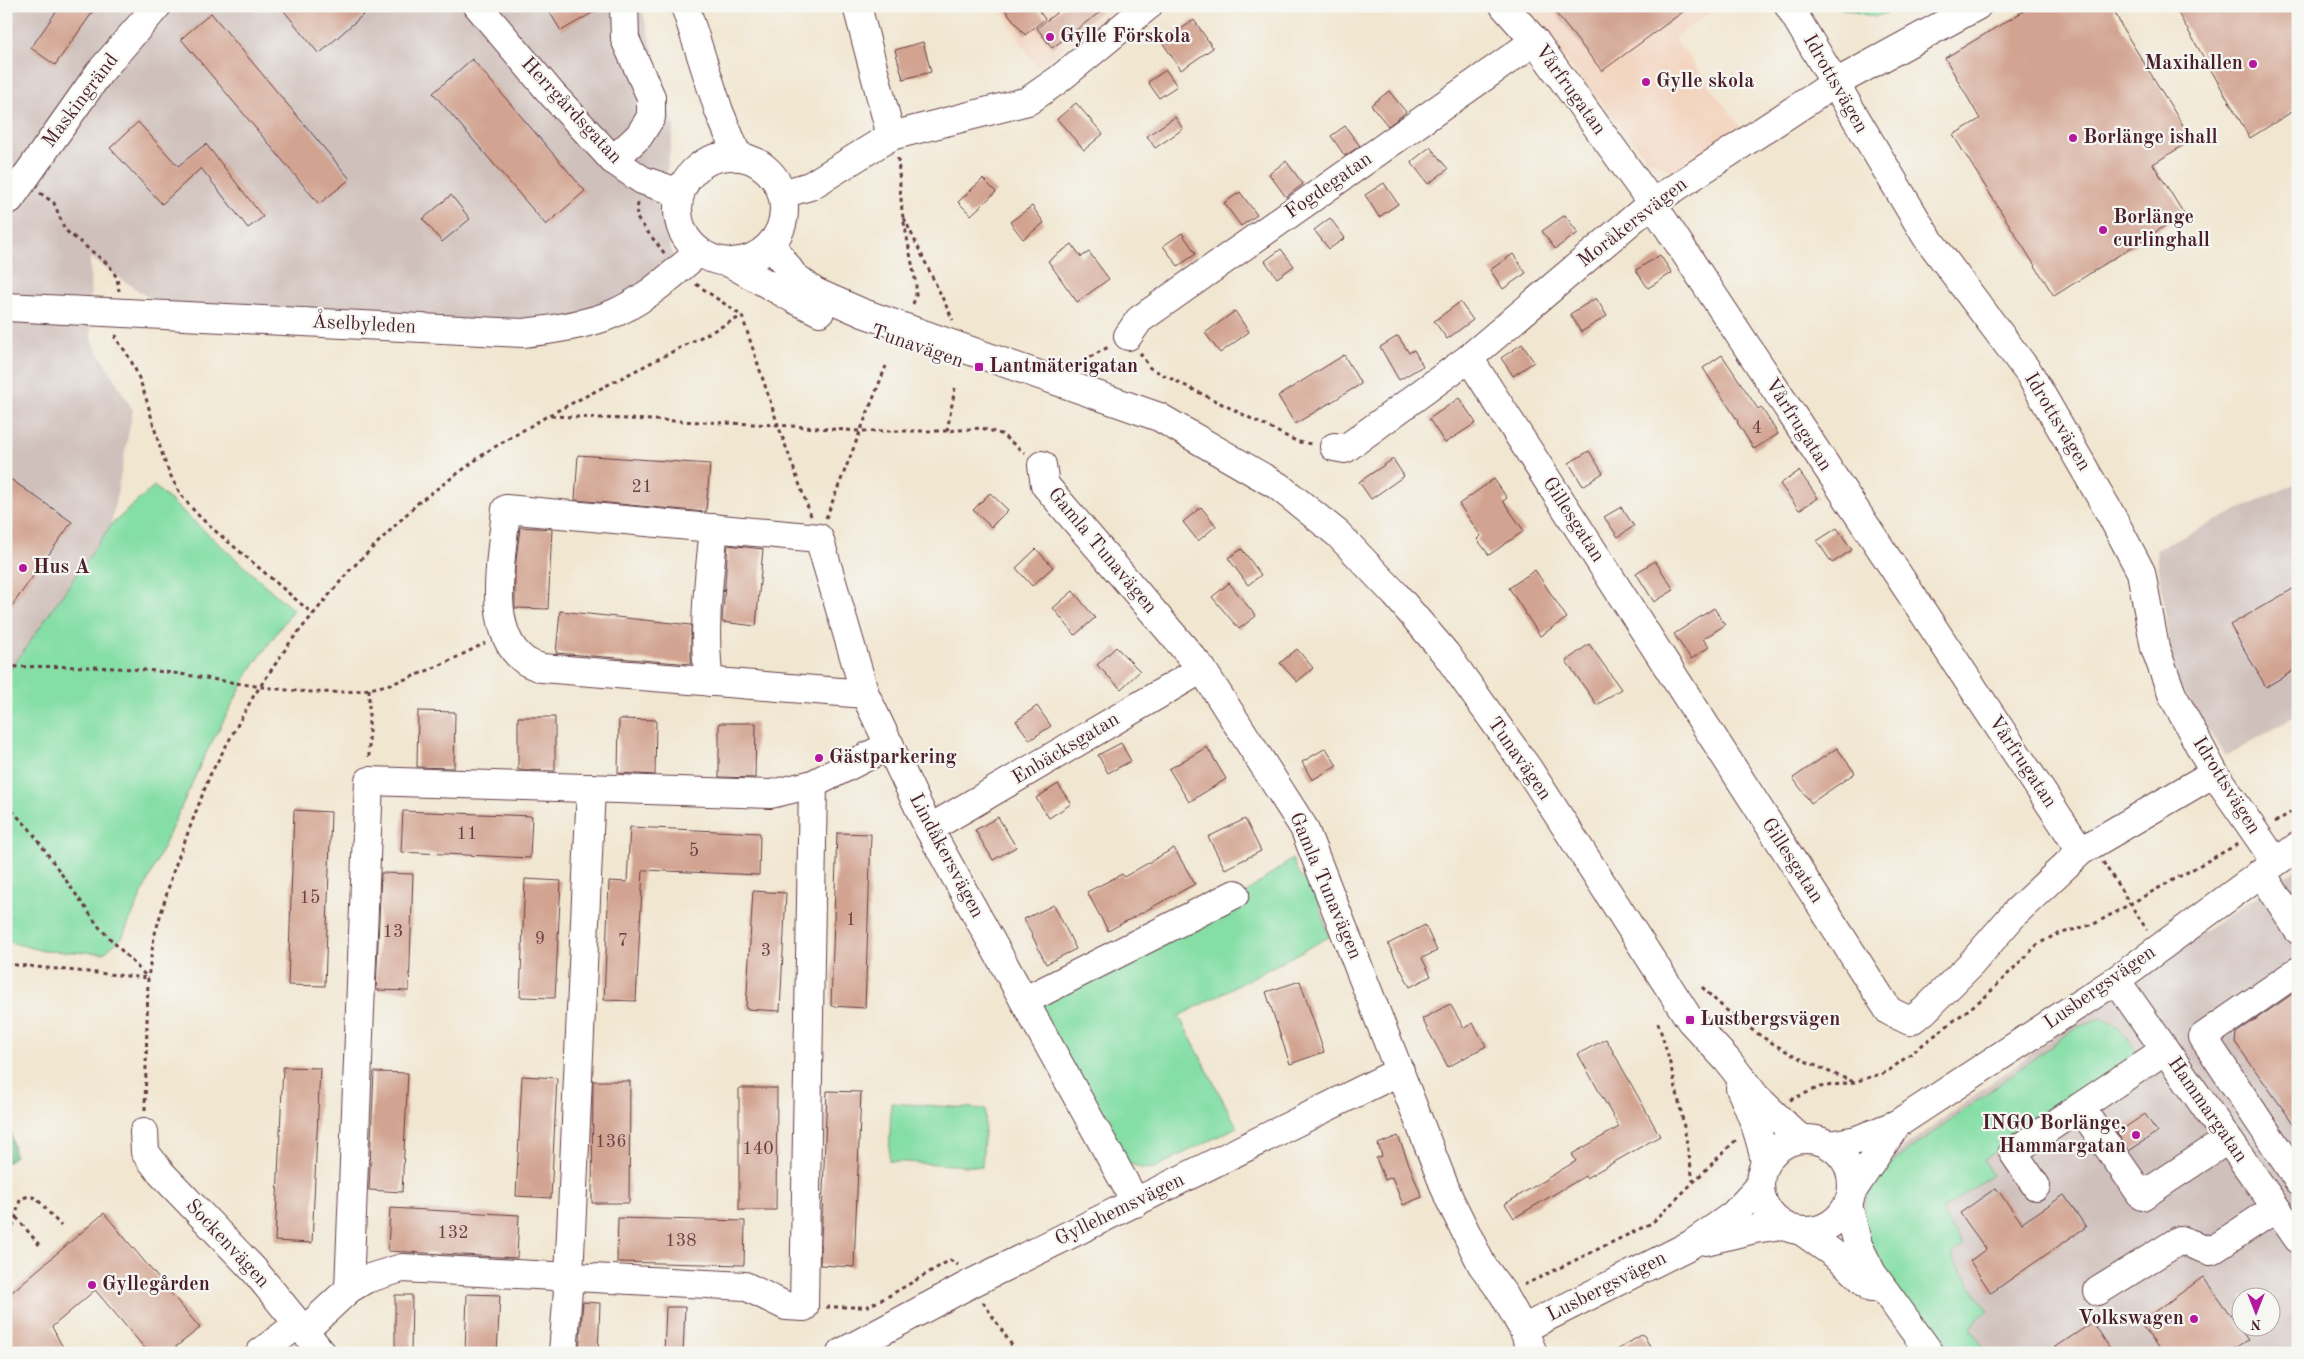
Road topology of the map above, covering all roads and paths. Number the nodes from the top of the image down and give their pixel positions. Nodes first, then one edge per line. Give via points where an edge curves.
1 (157, 6) edge
2 (478, 6) edge
3 (624, 6) edge
4 (685, 6) edge
5 (857, 6) edge
6 (1148, 6) edge
7 (1504, 6) edge
8 (1790, 6) edge
9 (1977, 6) edge
10 (1535, 40) junction
11 (1834, 84) junction
12 (891, 136) junction
13 (738, 157) junction
14 (613, 160) junction
15 (642, 180) junction
16 (13, 192) edge
17 (680, 193) junction
18 (782, 194) junction
19 (1652, 203) junction
20 (902, 212) junction
21 (772, 244) junction
22 (699, 252) junction
23 (728, 262) junction
24 (677, 270) junction
25 (6, 307) edge
26 (911, 309) dead end
27 (119, 313) junction
28 (742, 316) junction
29 (956, 324) dead end
30 (1128, 336) junction
31 (1469, 358) junction
32 (886, 366) dead end
33 (1070, 368) dead end
34 (955, 388) dead end
35 (549, 416) junction
36 (778, 425) junction
37 (859, 431) junction
38 (947, 431) junction
39 (1334, 446) joint
40 (1042, 465) joint
41 (1278, 486) junction
42 (714, 528) junction
43 (818, 538) junction
44 (313, 614) junction
45 (505, 632) junction
46 (6, 666) edge
47 (1202, 669) junction
48 (709, 682) junction
49 (262, 686) junction
50 (369, 689) junction
51 (865, 694) junction
52 (890, 745) junction
53 (2214, 773) junction
54 (369, 781) junction
55 (814, 784) junction
56 (592, 788) junction
57 (6, 805) edge
58 (2298, 808) edge
59 (929, 829) junction
60 (2256, 834) junction
61 (2298, 846) edge
62 (2081, 851) junction
63 (2268, 867) junction
64 (1235, 894) dead end
65 (2131, 905) dead end
66 (2298, 930) edge
67 (6, 964) edge
68 (2298, 971) edge
69 (148, 978) junction
70 (2116, 980) junction
71 (1702, 988) dead end
72 (1024, 1001) junction
73 (1658, 1023) dead end
74 (2165, 1050) junction
75 (1727, 1060) junction
76 (1400, 1071) junction
77 (1854, 1082) dead end
78 (2080, 1107) junction
79 (1897, 1124) junction
80 (144, 1132) joint
81 (1741, 1134) dead end
82 (1803, 1139) junction
83 (2227, 1140) junction
84 (1830, 1145) junction
85 (1762, 1175) junction
86 (2298, 1180) edge
87 (1693, 1182) junction
88 (2036, 1186) dead end
89 (1850, 1198) junction
90 (1136, 1203) junction
91 (6, 1205) edge
92 (2276, 1208) junction
93 (16, 1217) junction
94 (61, 1226) dead end
95 (1793, 1228) junction
96 (2298, 1239) edge
97 (6, 1241) edge
98 (1690, 1245) junction
99 (41, 1247) dead end
100 (569, 1277) junction
101 (970, 1284) junction
102 (350, 1289) junction
103 (2098, 1291) dead end
104 (1504, 1295) junction
105 (804, 1307) junction
106 (301, 1328) junction
107 (1528, 1341) edge
108 (260, 1353) edge
109 (322, 1353) edge
110 (563, 1353) edge
111 (841, 1353) edge
112 (1017, 1353) edge
113 (1920, 1353) edge
114 (1930, 1353) edge

1 - 16 street, Maskingränd via 99,73
2 - 14 street, Herrgårdsgatan
3 - 14 street via 625,39 651,97 651,117 639,136
4 - 13 street via 719,111
5 - 12 street
6 - 12 street via 1028,101
7 - 10 street, Vårfrugatan
8 - 11 street, Idrottsvägen
9 - 11 street, Moråkersvägen
10 - 19 street, Vårfrugatan
10 - 30 street, Fogdegatan via 1139,320
11 - 19 street, Moråkersvägen
11 - 53 street, Idrottsvägen via 1926,236 2029,373 2111,515 2141,572 2156,648 2172,694
12 - 18 street via 810,186
12 - 20 path via 898,156
13 - 17 street via 723,157 703,165 687,180
13 - 18 street via 766,169
14 - 15 street, Herrgårdsgatan
15 - 17 street, Herrgårdsgatan
15 - 24 path via 636,216
16 - 27 path via 54,203 65,230 109,265 119,290
17 - 22 street via 680,226
18 - 21 street via 784,212
19 - 31 street, Moråkersvägen
19 - 62 street, Vårfrugatan
20 - 26 path via 916,284
20 - 29 path
21 - 23 street via 744,261
21 - 41 street, Tunavägen via 793,276 833,301 1160,417
22 - 23 street
22 - 24 street, Åselbyleden
23 - 41 street, Tunavägen via 794,299 879,335 1158,424
24 - 27 street, Åselbyleden via 669,279 607,316 523,333
24 - 28 path
25 - 27 street, Åselbyleden
27 - 44 path via 115,338 139,377 161,452 183,497 208,524
28 - 35 path
28 - 36 path
30 - 33 path
30 - 39 path via 1150,368 1298,442
31 - 39 street, Moråkersvägen via 1345,449
31 - 62 street, Gillesgatan via 1888,1011 1910,1021 1924,1011 2015,913
32 - 37 path
34 - 38 path
35 - 36 path
35 - 44 path via 488,451 419,502 349,571
36 - 37 path
36 - 43 path
37 - 38 path
37 - 43 path
38 - 40 path via 982,428 1001,434
40 - 47 street, Gamla Tunavägen via 1045,485
41 - 75 street, Tunavägen via 1338,534 1446,654 1529,770 1690,1020
42 - 43 street
42 - 45 street via 506,509 498,608
42 - 48 street via 706,623
43 - 51 street, Lindåkersvägen
44 - 49 path
45 - 48 street via 510,646 525,661 542,668
45 - 50 path via 414,677
46 - 49 path via 84,666 171,673
47 - 59 street, Enbäcksgatan
47 - 76 street, Gamla Tunavägen via 1304,828
48 - 51 street
49 - 50 path via 310,690
49 - 69 path via 206,784 174,869 154,937
50 - 54 path
51 - 52 street, Lindåkersvägen
52 - 55 street
52 - 59 street, Lindåkersvägen
53 - 60 street, Idrottsvägen
53 - 62 street, Gillesgatan
54 - 56 street
54 - 102 street
55 - 56 street via 771,794
55 - 105 street
56 - 100 street
57 - 69 path via 29,828 99,927
58 - 60 path
59 - 72 street, Lindåkersvägen
60 - 63 street, Idrottsvägen
60 - 65 path
61 - 63 street, Lusbergsvägen
63 - 66 street, Idrottsvägen
63 - 70 street, Lusbergsvägen
64 - 72 street
67 - 69 path
68 - 86 street via 2203,1038
69 - 80 path
70 - 74 street, Hammargatan
70 - 79 street, Lusbergsvägen
71 - 77 path via 1752,1032 1785,1051
72 - 90 street, Lindåkersvägen
73 - 87 path via 1687,1139
74 - 78 street
74 - 83 street, Hammargatan
75 - 82 street, Tunavägen via 1756,1097
75 - 85 street, Tunavägen via 1762,1144
76 - 90 street, Gyllehemsvägen
76 - 104 street, Gamla Tunavägen via 1449,1198 1482,1265
78 - 83 street via 2142,1196
78 - 88 street via 2013,1152
79 - 84 street, Lusbergsvägen via 1857,1140
79 - 89 street, Lusbergsvägen
80 - 106 street, Sockenvägen via 145,1152 161,1173 254,1270
81 - 87 path
82 - 84 street
82 - 85 street via 1780,1147
83 - 92 street, Hammargatan
84 - 89 street via 1846,1160 1850,1171
85 - 95 street via 1762,1202 1770,1215
85 - 98 street, Lusbergsvägen via 1732,1215
87 - 104 path via 1652,1223
89 - 95 street via 1840,1217 1830,1226 1817,1230
89 - 114 street via 1858,1245 1872,1273
90 - 101 street, Gyllehemsvägen
91 - 93 path
92 - 96 street, Hammargatan
92 - 103 street via 2211,1251 2180,1240
93 - 94 path via 20,1200 32,1196
93 - 97 path
93 - 99 path
95 - 98 street, Lusbergsvägen via 1755,1229
95 - 113 street via 1841,1259 1864,1279
98 - 107 street, Lusbergsvägen
100 - 102 street via 402,1268 366,1279
100 - 105 street via 745,1286 786,1306
100 - 110 street
101 - 105 path via 956,1263 950,1260 866,1306
101 - 111 street, Gyllehemsvägen
101 - 112 path
102 - 106 street
104 - 107 street, Gamla Tunavägen
106 - 108 street
106 - 109 street, Sockenvägen

